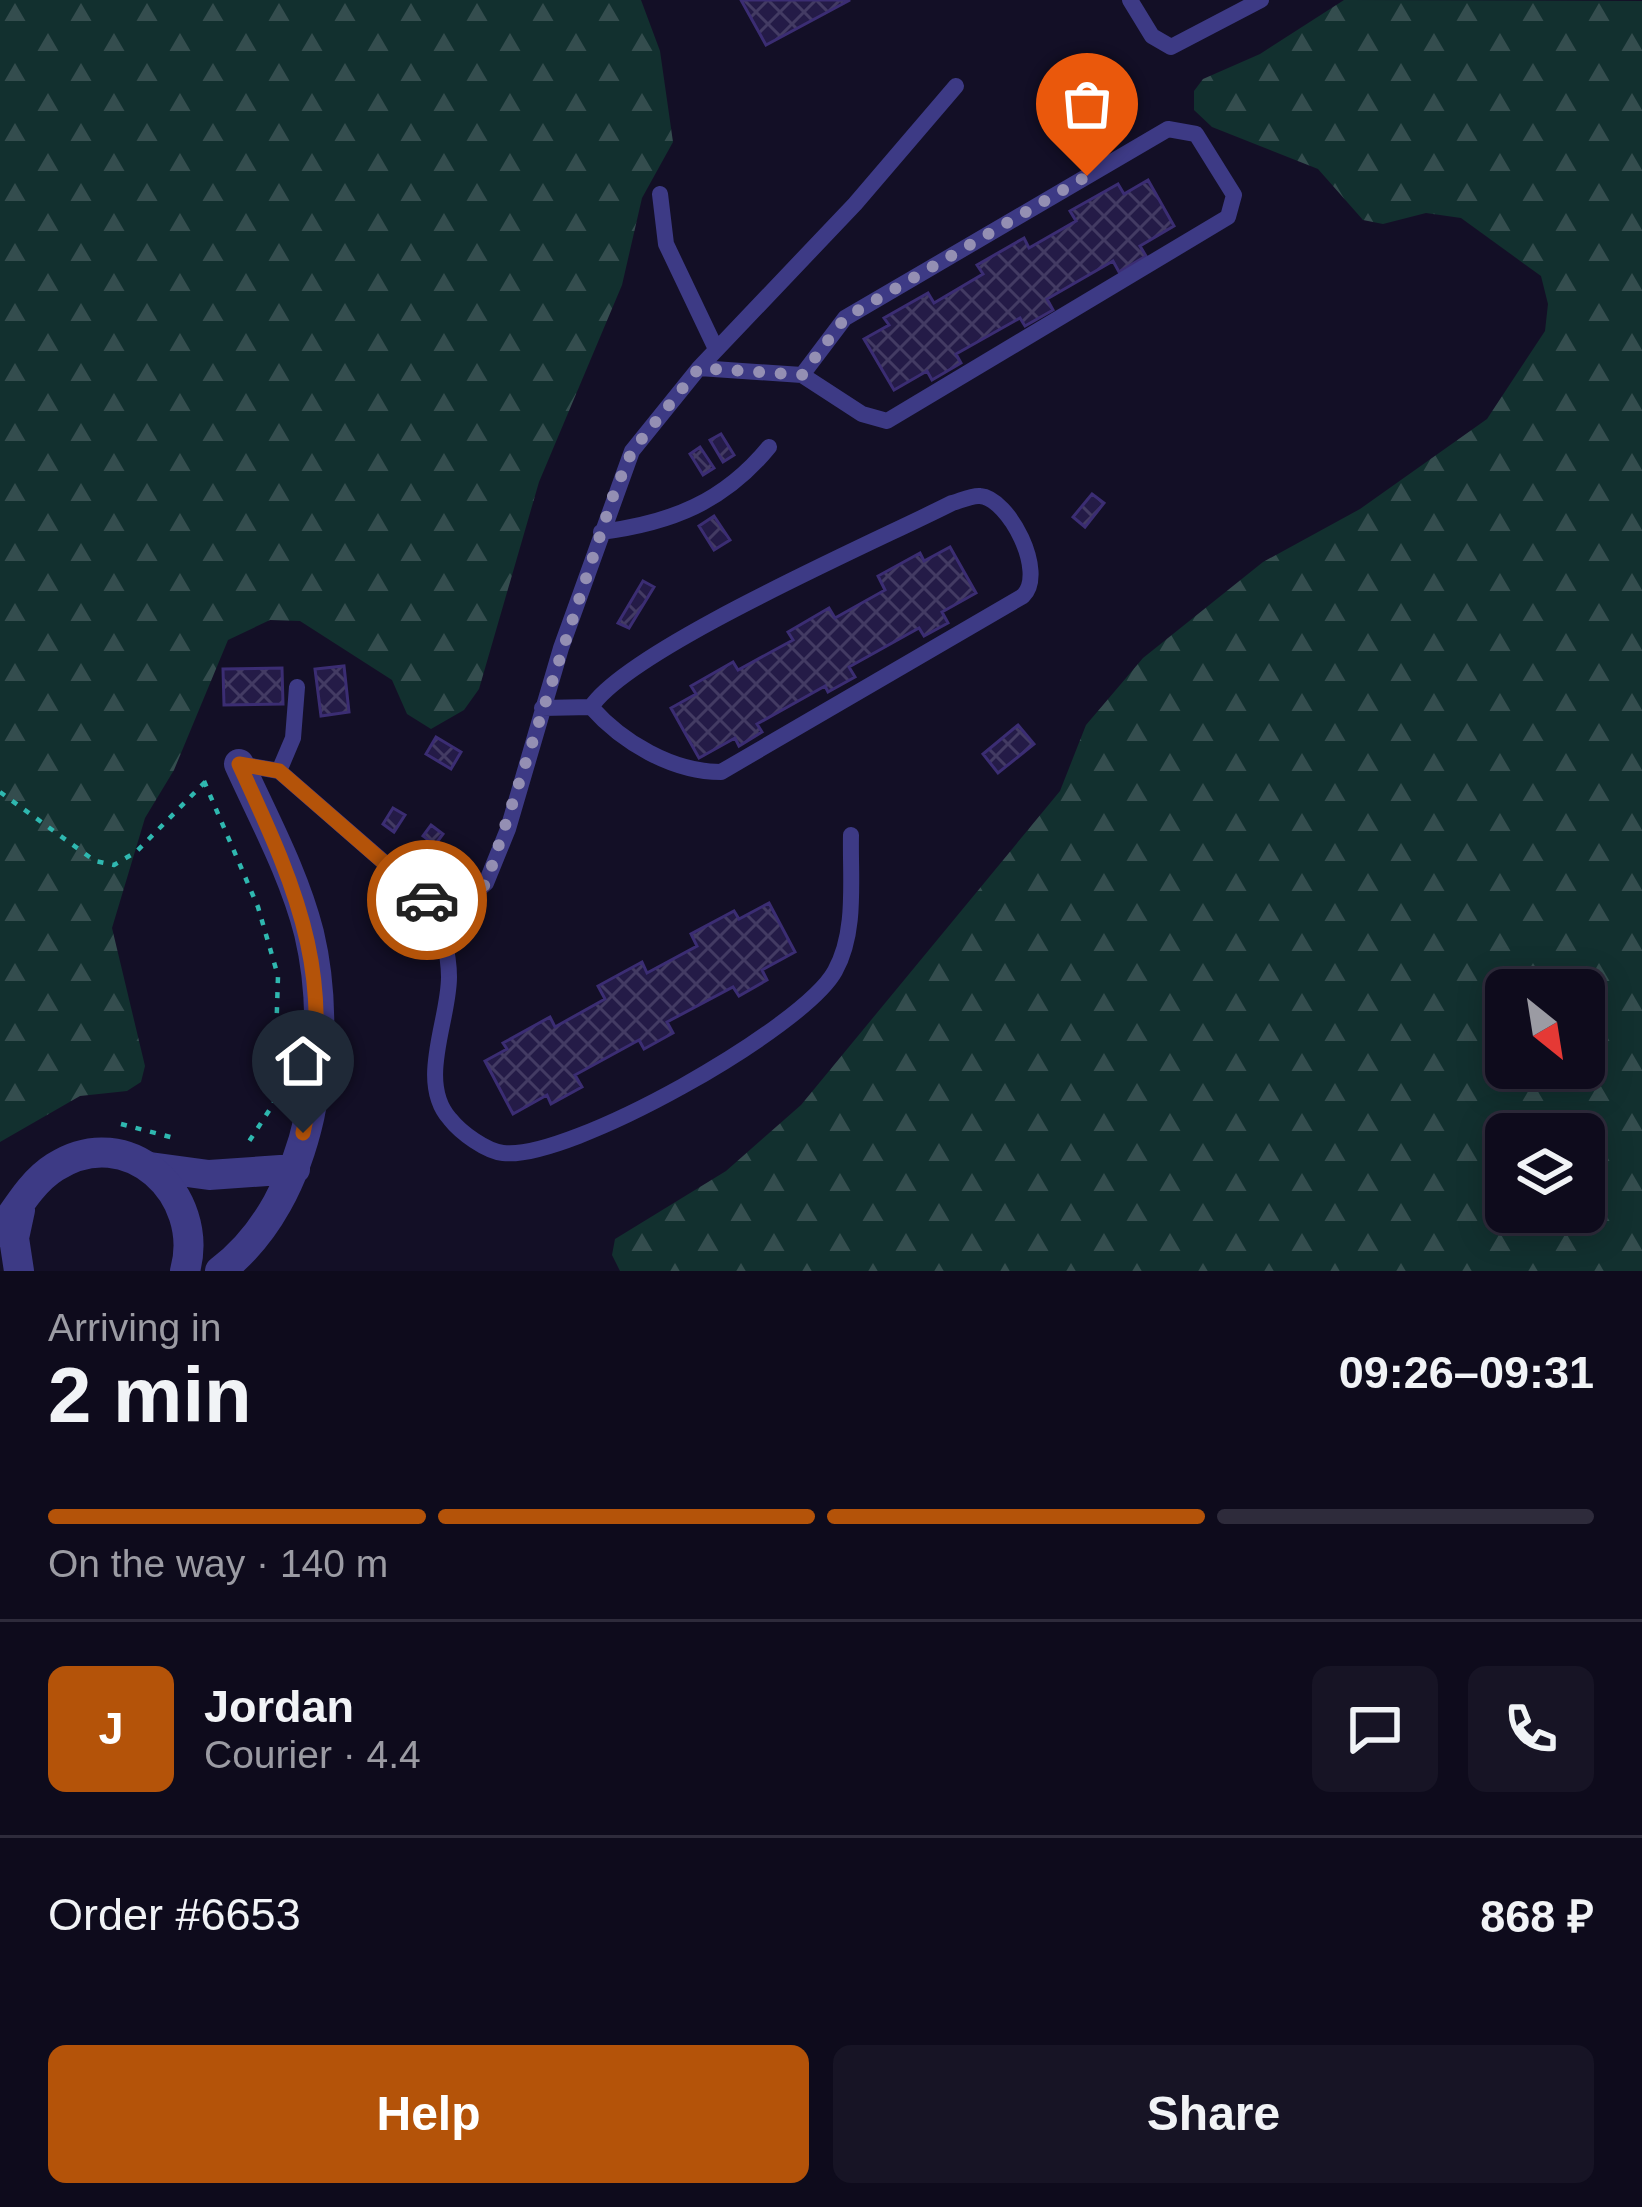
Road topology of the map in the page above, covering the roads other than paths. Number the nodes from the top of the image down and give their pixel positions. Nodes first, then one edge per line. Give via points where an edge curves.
1 (1130, 0) edge
2 (1261, 0) edge
3 (956, 86) dead end
4 (660, 194) dead end
5 (716, 349) junction
6 (699, 368) junction
7 (802, 375) junction
8 (769, 447) dead end
9 (601, 532) junction
10 (297, 687) dead end
11 (591, 707) junction
12 (542, 708) junction
13 (239, 764) joint
14 (279, 771) junction
15 (850, 836) dead end
16 (434, 905) junction
17 (150, 1167) junction
18 (295, 1169) junction
19 (28, 1194) junction
20 (0, 1232) edge
21 (19, 1271) edge
22 (185, 1271) edge
23 (220, 1271) edge

1 - 2 lane via 1152,36 1172,47
3 - 5 lane
4 - 5 lane via 666,244
5 - 6 lane
6 - 7 lane
6 - 9 lane via 632,451
7 - 7 lane via 887,421 1228,217 1234,195 1196,134 1168,129 845,318
8 - 9 lane via 743,479 696,509
9 - 12 lane
10 - 14 lane via 293,738
11 - 11 lane via 616,735 696,772 721,772 1022,596 1034,562 997,502 980,496 952,503 687,637 603,689
11 - 12 lane
12 - 16 lane via 486,884 464,902
13 - 14 lane
13 - 18 street via 296,892 316,969 311,1098
14 - 16 lane
15 - 16 lane via 848,938 835,973 810,1002 621,1120 528,1152 500,1153 477,1142 439,1102 434,1070 449,976
17 - 18 street via 209,1174
17 - 19 street via 121,1155 83,1155 55,1167
17 - 22 street via 187,1215
18 - 23 street via 276,1210
19 - 20 street
19 - 21 street via 14,1238

